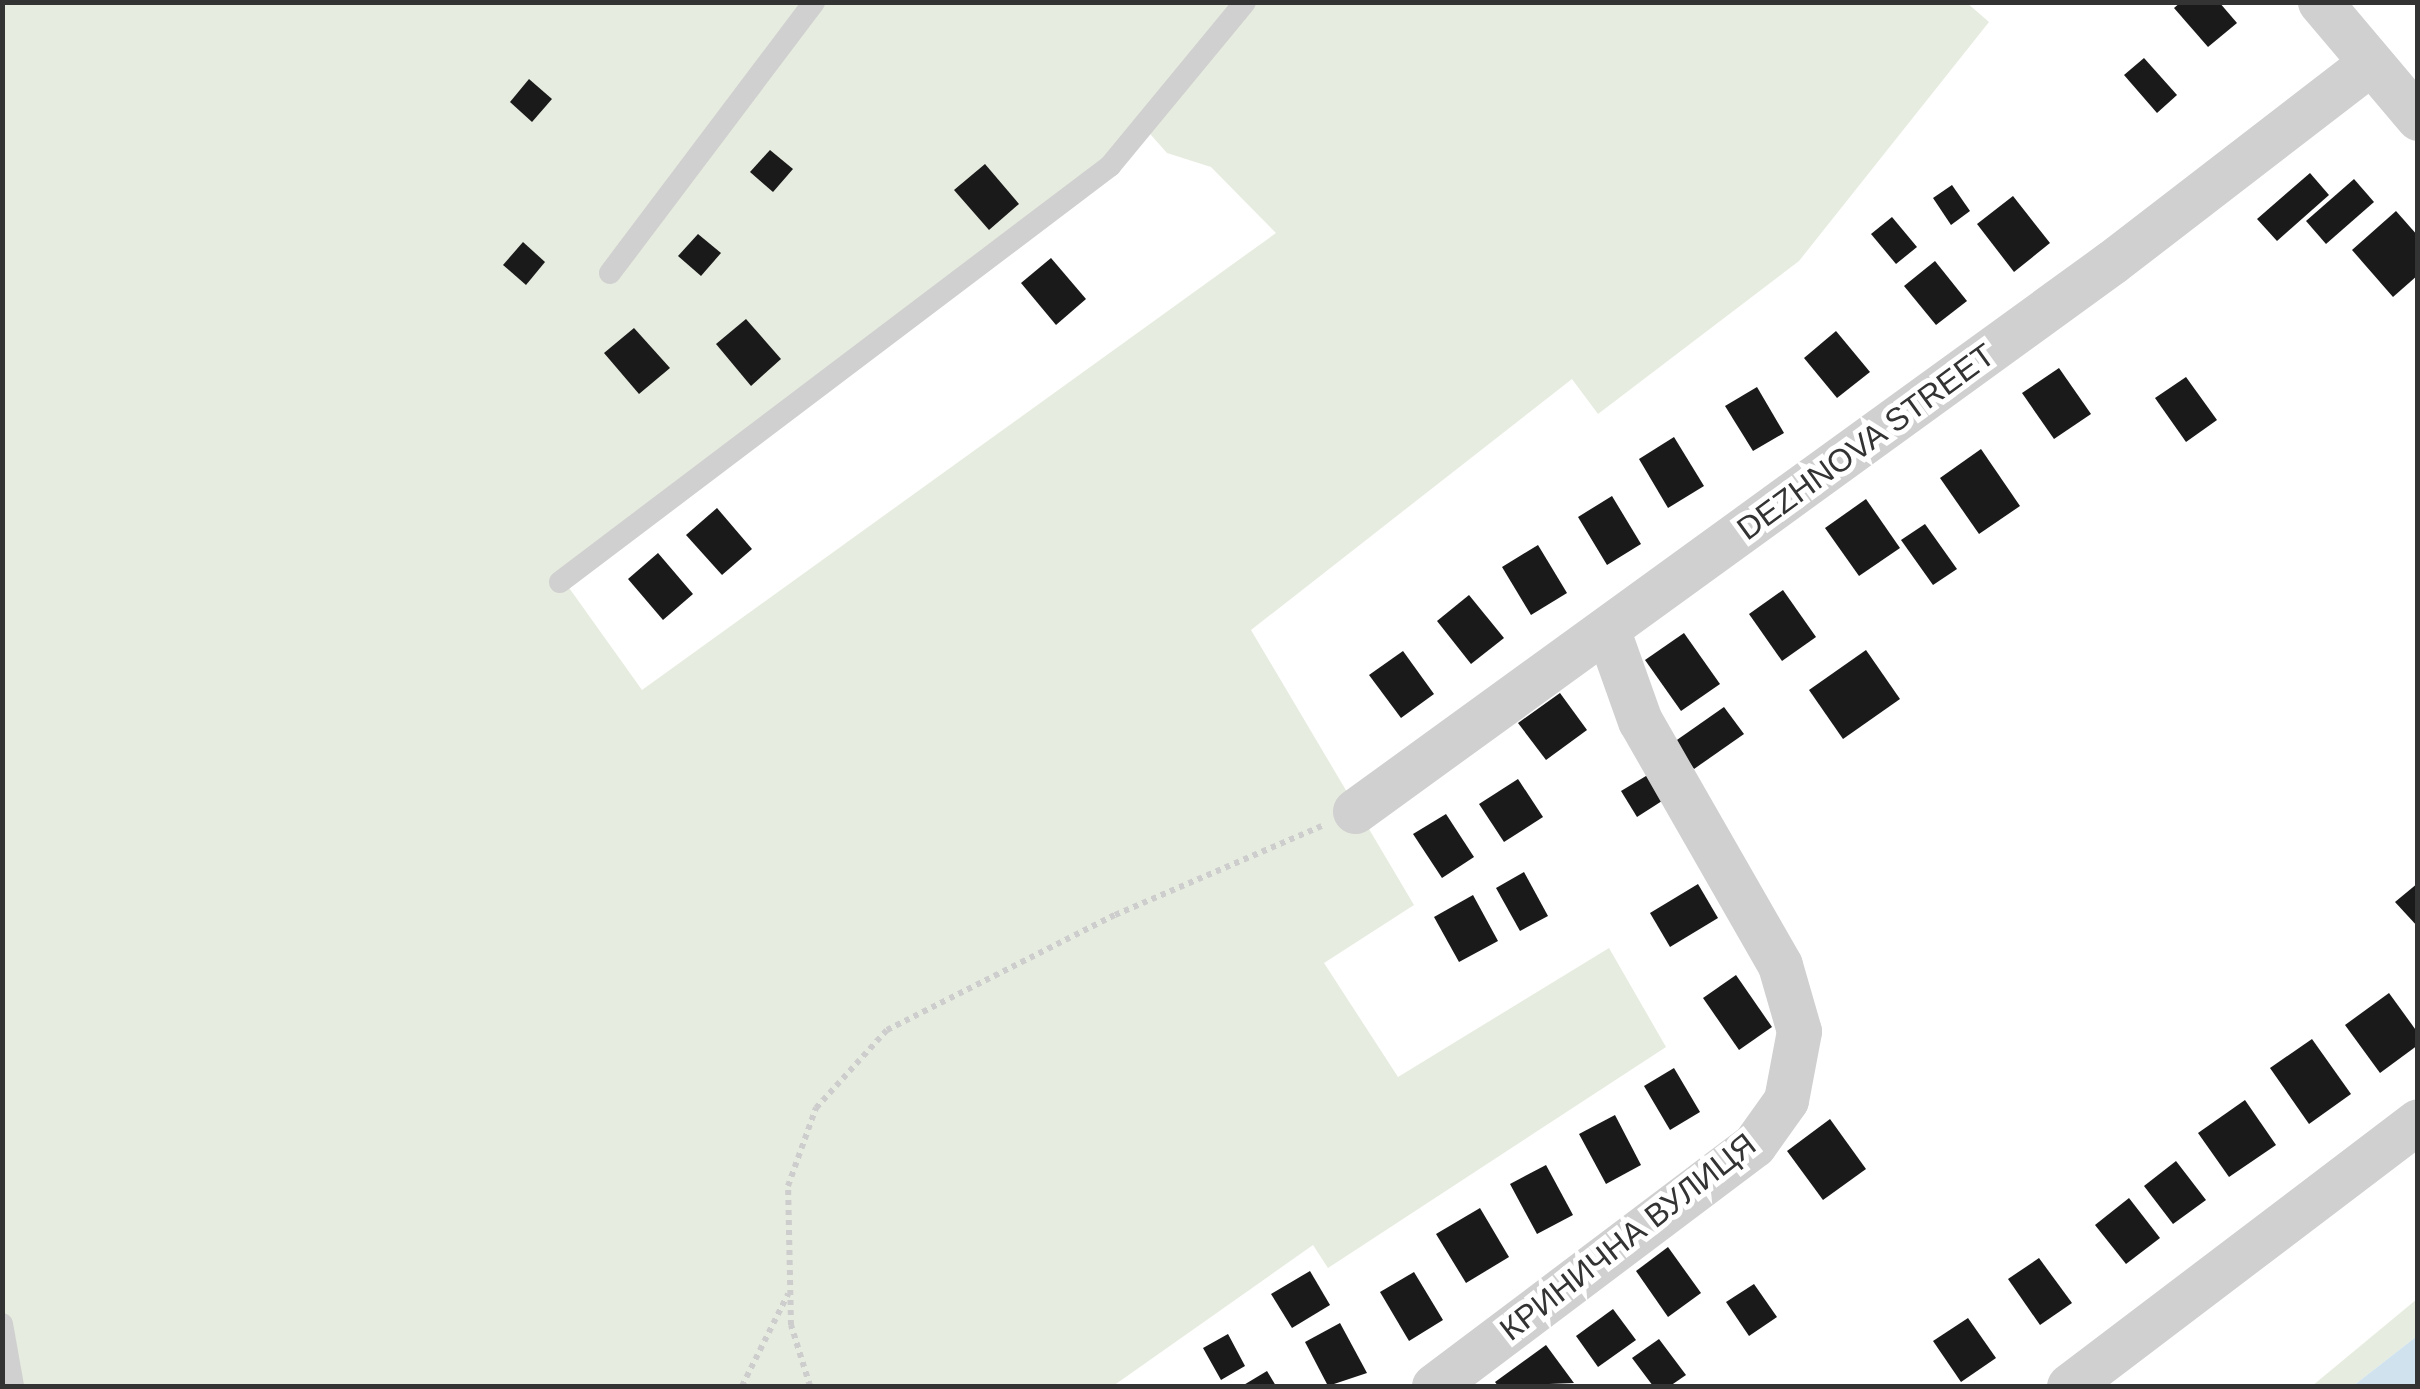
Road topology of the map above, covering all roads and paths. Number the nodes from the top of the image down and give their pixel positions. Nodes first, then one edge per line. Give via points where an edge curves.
1 (1245, 2) edge
2 (2320, 2) edge
3 (801, 8) edge
4 (2369, 64) junction
5 (2418, 118) edge
6 (610, 274) dead end
7 (560, 582) dead end
8 (1608, 632) junction
9 (1355, 811) joint
10 (2418, 1121) edge
11 (789, 1292) junction
12 (2, 1324) edge
13 (13, 1386) edge
14 (742, 1386) edge
15 (810, 1386) edge
16 (1434, 1386) edge
17 (2069, 1386) edge

1 - 7 lane via 1110,166
2 - 4 street
3 - 6 lane
4 - 5 street
4 - 8 street, DEZHNOVA STREET
8 - 9 street, DEZHNOVA STREET
8 - 16 street, КРИНИЧНА ВУЛИЦЯ via 1640,721 1780,965 1799,1031 1786,1100 1754,1145
9 - 11 path via 1115,916 887,1030 816,1108 788,1186
10 - 17 street
11 - 14 path
11 - 15 path
12 - 13 lane

